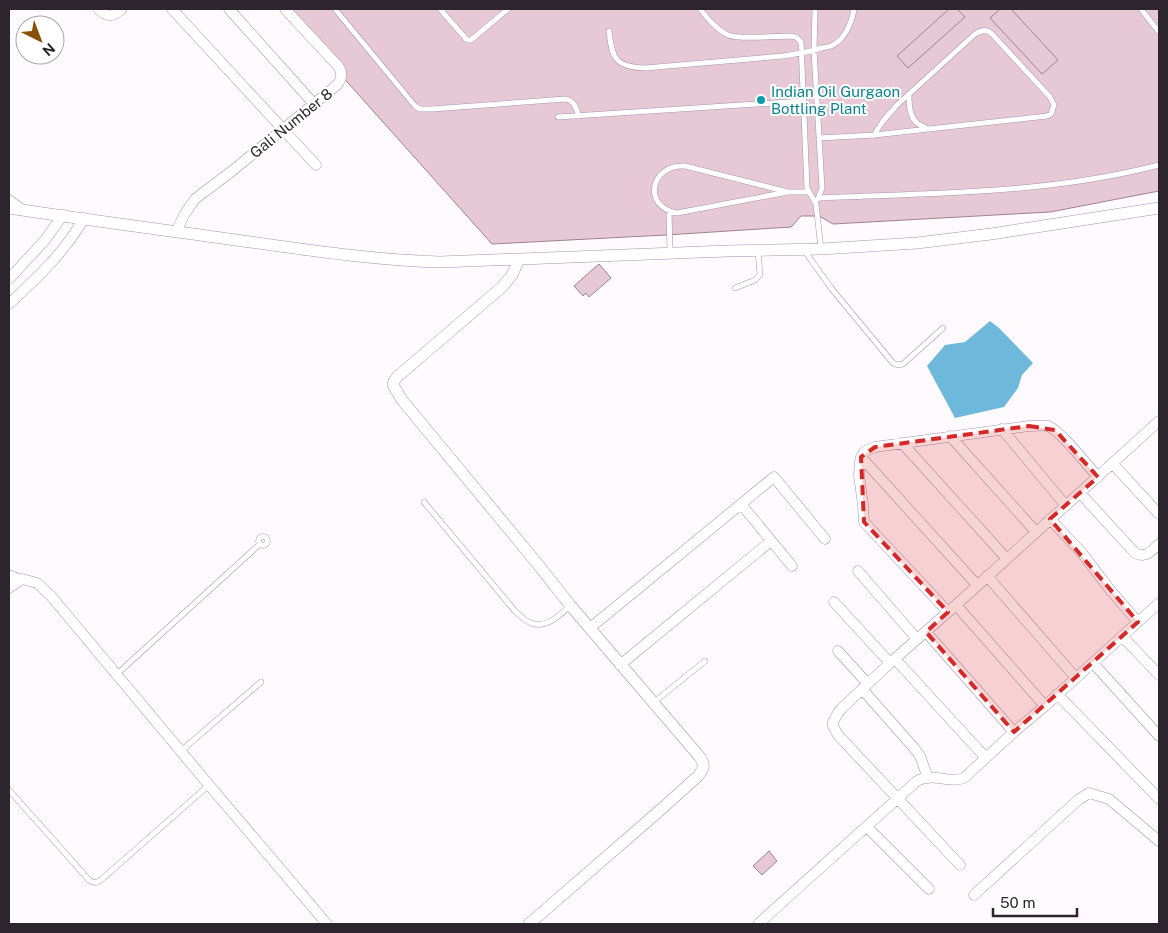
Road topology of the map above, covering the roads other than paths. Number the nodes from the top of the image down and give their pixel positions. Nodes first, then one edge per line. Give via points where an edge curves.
1 (98, 9) edge
2 (122, 9) edge
3 (172, 9) edge
4 (229, 9) edge
5 (285, 9) edge
6 (334, 9) edge
7 (440, 9) edge
8 (508, 9) edge
9 (700, 9) edge
10 (815, 9) edge
11 (854, 9) edge
12 (1141, 9) edge
13 (609, 31) dead end
14 (1159, 32) edge
15 (814, 50) junction
16 (801, 54) junction
17 (909, 94) junction
18 (803, 101) junction
19 (314, 104) junction
20 (579, 116) junction
21 (558, 117) dead end
22 (928, 129) junction
23 (283, 130) junction
24 (874, 135) junction
25 (818, 138) junction
26 (316, 165) dead end
27 (1159, 165) edge
28 (788, 192) junction
29 (809, 192) junction
30 (818, 198) junction
31 (9, 200) edge
32 (816, 204) junction
33 (9, 208) edge
34 (1159, 208) edge
35 (21, 209) junction
36 (669, 211) junction
37 (63, 215) junction
38 (84, 218) junction
39 (176, 232) junction
40 (804, 249) junction
41 (820, 249) junction
42 (758, 250) junction
43 (670, 253) junction
44 (518, 259) junction
45 (9, 279) edge
46 (735, 288) dead end
47 (9, 304) edge
48 (943, 328) dead end
49 (1159, 421) edge
50 (1002, 429) junction
51 (950, 436) junction
52 (902, 443) junction
53 (861, 458) junction
54 (1112, 463) junction
55 (1098, 477) junction
56 (1080, 493) junction
57 (424, 502) dead end
58 (741, 504) junction
59 (1066, 506) junction
60 (1159, 514) edge
61 (1050, 519) junction
62 (1036, 532) junction
63 (825, 539) dead end
64 (771, 541) junction
65 (260, 544) dead end
66 (1159, 544) edge
67 (1007, 559) junction
68 (792, 566) dead end
69 (858, 572) dead end
70 (9, 574) edge
71 (987, 576) junction
72 (21, 580) junction
73 (977, 586) junction
74 (9, 588) edge
75 (834, 602) dead end
76 (570, 605) junction
77 (956, 605) junction
78 (1159, 605) edge
79 (948, 612) junction
80 (1138, 622) junction
81 (590, 628) junction
82 (922, 636) junction
83 (1122, 636) junction
84 (838, 651) dead end
85 (704, 661) dead end
86 (893, 661) junction
87 (1093, 663) junction
88 (620, 665) junction
89 (117, 674) junction
90 (1159, 675) edge
91 (1076, 678) junction
92 (261, 682) dead end
93 (865, 687) junction
94 (1058, 694) junction
95 (653, 703) junction
96 (1045, 706) junction
97 (1014, 732) junction
98 (1159, 736) edge
99 (181, 751) junction
100 (986, 758) junction
101 (928, 778) junction
102 (209, 785) junction
103 (9, 790) edge
104 (898, 799) junction
105 (1159, 799) edge
106 (867, 827) junction
107 (1159, 841) edge
108 (960, 866) dead end
109 (929, 889) dead end
110 (974, 895) dead end
111 (327, 924) edge
112 (529, 924) edge
113 (758, 924) edge

1 - 2 street via 110,16
3 - 23 street
4 - 19 street
5 - 19 street, Gali Number 8 via 341,70 338,85
6 - 20 lane via 414,106 432,109 565,98 572,102
7 - 8 lane via 467,40 471,40
9 - 16 lane via 728,35 796,37 801,42
10 - 15 lane
11 - 15 lane via 850,24 840,40
12 - 14 lane
13 - 16 lane via 614,57 633,67
15 - 16 lane
15 - 25 lane
16 - 18 lane
17 - 22 lane via 914,119
17 - 22 lane via 975,34 984,30 998,40 1050,96 1054,105 1047,116
17 - 24 lane via 883,120
18 - 20 lane
18 - 29 lane
19 - 23 street, Gali Number 8
20 - 21 lane
22 - 24 lane
23 - 26 street
23 - 39 street, Gali Number 8 via 195,199
24 - 25 lane
25 - 30 lane via 822,188
27 - 30 lane via 1091,180 1031,187
28 - 29 lane
28 - 36 lane
28 - 36 lane via 675,165 657,179 654,188 656,198
29 - 32 lane
30 - 32 lane
31 - 35 street
32 - 41 lane
33 - 35 street
34 - 41 street via 955,239
35 - 37 street
36 - 43 lane
37 - 38 street
37 - 45 street via 46,240
38 - 39 street
38 - 47 street via 63,249
39 - 44 street via 411,261
40 - 41 street
40 - 42 street
40 - 48 lane via 831,288 893,364 903,364
42 - 43 street
42 - 46 lane via 759,276
43 - 44 street
44 - 76 street via 512,275 502,287 397,377 393,385
49 - 54 street
50 - 51 street
50 - 55 street via 1049,426
50 - 59 street
51 - 52 street
51 - 62 street
52 - 53 street via 875,446 865,451
52 - 67 street
53 - 73 street
53 - 79 street via 859,475 864,522
54 - 55 street
54 - 60 street
55 - 56 street
56 - 59 street
56 - 66 street via 1135,553 1147,554
57 - 76 lane via 523,619 531,624 549,622
58 - 63 street via 774,477
58 - 64 street
58 - 81 street
59 - 61 street
61 - 62 street
61 - 80 street
62 - 67 street
64 - 68 street
64 - 88 street
65 - 89 lane
67 - 71 street
69 - 82 street
70 - 72 street
71 - 73 street
71 - 91 street
72 - 74 street
72 - 89 street via 37,583 51,596
73 - 77 street
75 - 86 street
76 - 81 street
77 - 79 street
77 - 96 street
78 - 80 street
79 - 82 street
80 - 83 street
81 - 88 street
82 - 86 street
82 - 97 street
83 - 87 street
83 - 90 street
84 - 93 street
85 - 95 lane
86 - 93 street
86 - 100 street
87 - 91 street
87 - 98 street
88 - 95 street
89 - 99 street
91 - 94 street
92 - 99 lane
93 - 101 street via 920,756
93 - 104 street via 838,713 833,726
94 - 96 street
94 - 105 street
95 - 112 street via 703,762 702,771
96 - 97 street
97 - 100 street
99 - 102 street
100 - 101 street via 959,780
101 - 104 street via 917,781
102 - 103 lane via 96,883 89,880
102 - 111 street
104 - 106 street
104 - 108 street
106 - 109 street
106 - 113 street
107 - 110 street via 1109,799 1088,793

